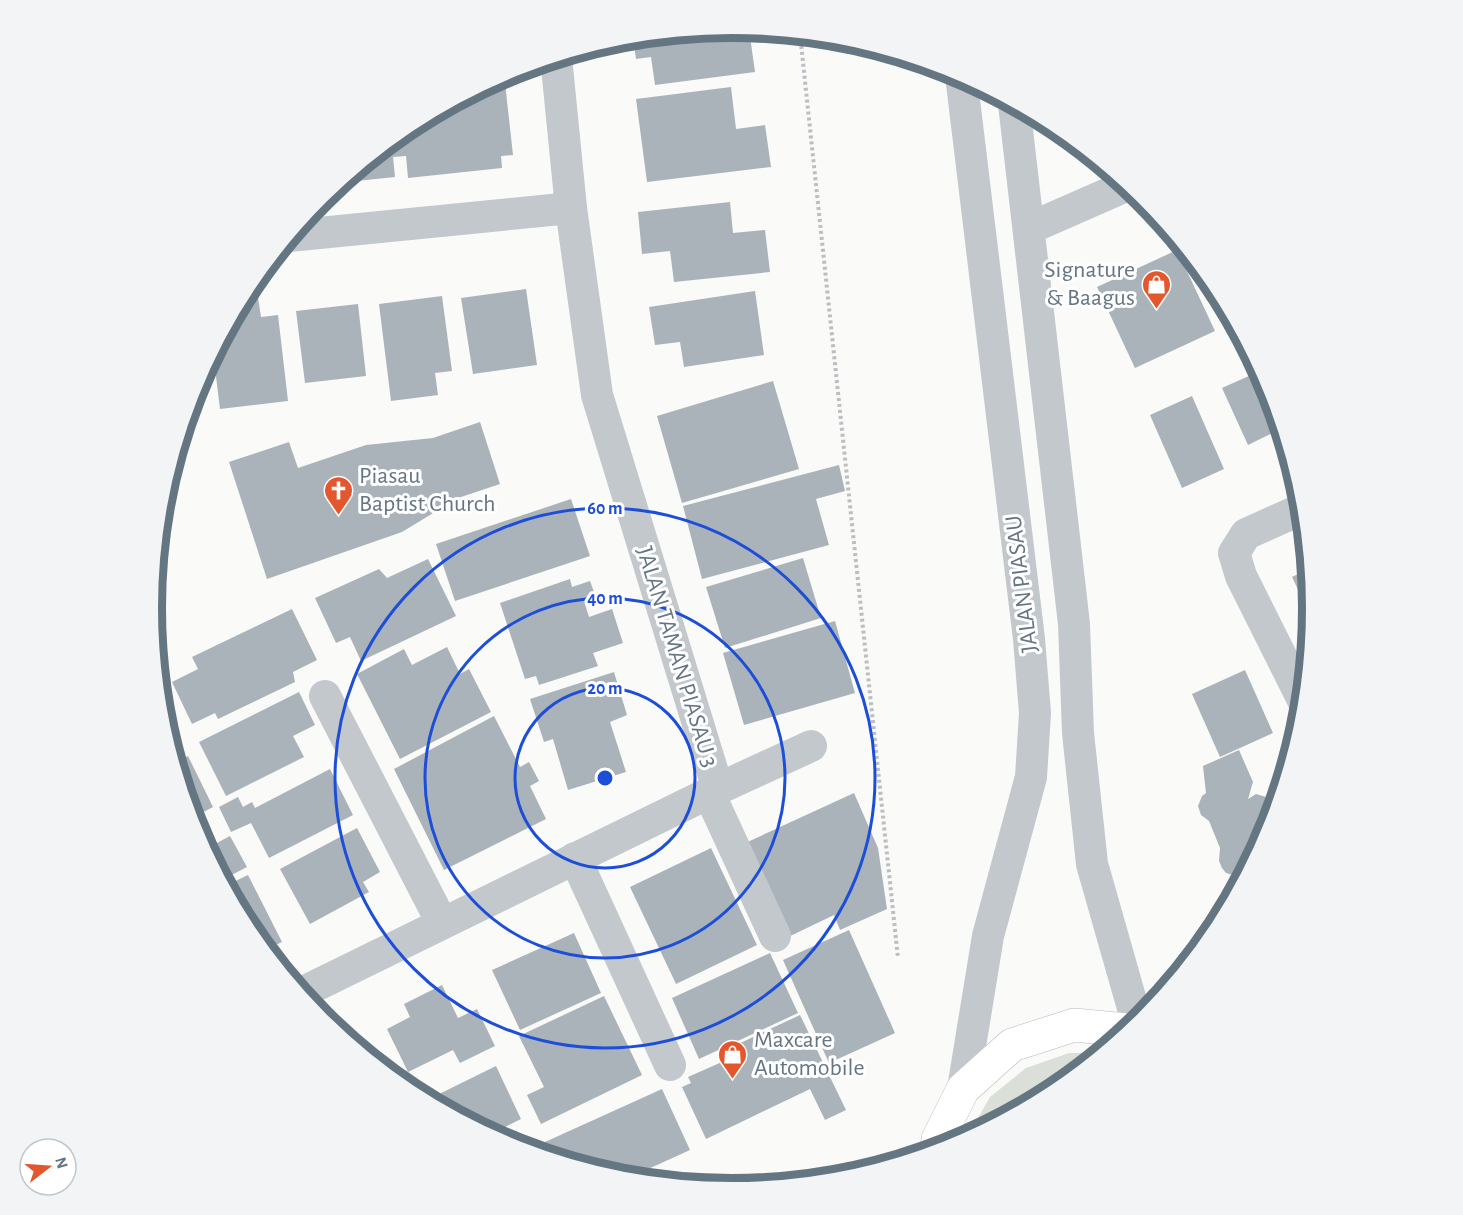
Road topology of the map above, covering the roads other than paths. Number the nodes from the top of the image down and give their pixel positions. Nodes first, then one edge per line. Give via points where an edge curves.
1 (557, 65) edge
2 (962, 86) edge
3 (1015, 113) edge
4 (1118, 189) edge
5 (571, 208) junction
6 (1030, 228) junction
7 (301, 235) edge
8 (1294, 513) edge
9 (1296, 687) edge
10 (325, 696) dead end
11 (811, 746) dead end
12 (713, 791) junction
13 (576, 858) junction
14 (442, 923) junction
15 (775, 936) dead end
16 (309, 989) edge
17 (1134, 1012) edge
18 (1115, 1029) edge
19 (670, 1065) dead end
20 (963, 1089) junction
21 (937, 1139) edge

1 - 5 street, JALAN TAMAN PIASAU 3
2 - 20 street, JALAN PIASAU via 1035,713 1031,777 988,936
3 - 6 street, JALAN PIASAU
4 - 6 street
5 - 7 street
5 - 12 street, JALAN TAMAN PIASAU 3 via 597,395
6 - 17 street, JALAN PIASAU via 1074,624 1078,733 1092,864
8 - 9 street via 1246,534 1234,553 1241,576
10 - 14 street
11 - 12 street, JALAN TAMAN PIASAU 3
12 - 13 street, JALAN TAMAN PIASAU 3
12 - 15 street
13 - 14 street, JALAN TAMAN PIASAU 3
13 - 19 street
14 - 16 street, JALAN TAMAN PIASAU 3
18 - 20 highway via 1074,1025 1012,1045
20 - 21 highway

